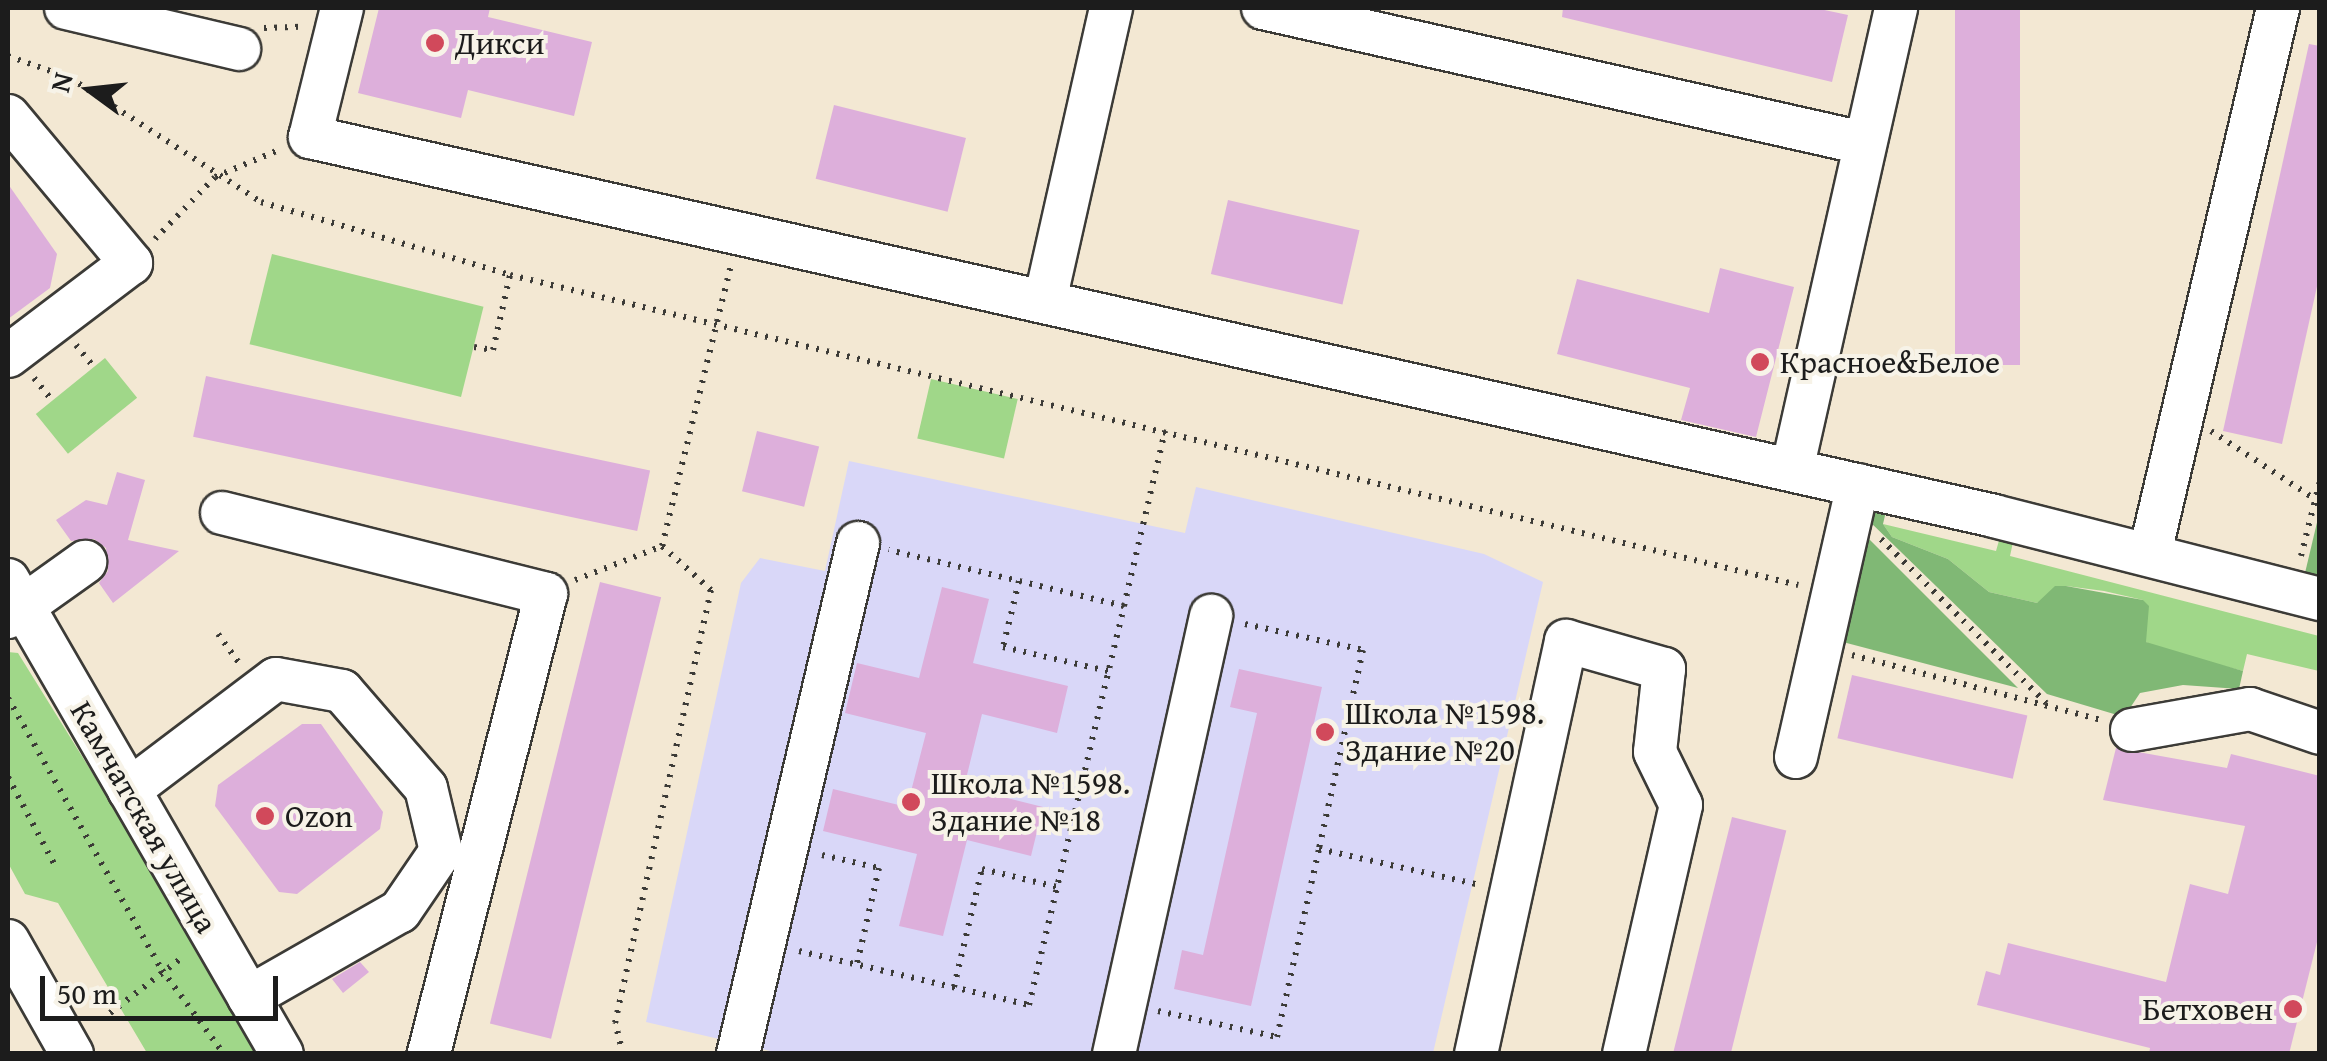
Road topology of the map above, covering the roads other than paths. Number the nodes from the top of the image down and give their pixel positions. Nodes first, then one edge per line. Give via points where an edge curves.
1 (66, 8) edge
2 (1110, 8) edge
3 (1263, 8) edge
4 (1896, 8) edge
5 (2278, 8) edge
6 (339, 19) edge
7 (240, 49) road end
8 (8, 116) edge
9 (1863, 143) junction
10 (1045, 302) junction
11 (8, 356) edge
12 (1792, 470) junction
13 (1855, 498) junction
14 (222, 513) dead end
15 (858, 543) road end
16 (2150, 553) junction
17 (85, 562) dead end
18 (2306, 595) edge
19 (13, 602) edge
20 (1211, 616) road end
21 (2132, 730) road end
22 (2320, 732) edge
23 (1796, 757) dead end
24 (129, 790) junction
25 (8, 941) edge
26 (249, 997) junction
27 (72, 1054) edge
28 (282, 1054) edge
29 (429, 1054) edge
30 (738, 1054) edge
31 (1114, 1054) edge
32 (1476, 1054) edge
33 (1624, 1054) edge

1 - 7 street
2 - 10 street
3 - 9 street
4 - 9 street
5 - 16 street
6 - 10 street via 310,137
8 - 11 street via 132,263
9 - 12 street
10 - 12 street
12 - 13 street
13 - 16 street
13 - 23 street
14 - 29 street via 546,594
15 - 30 street
16 - 18 street
17 - 19 street
19 - 24 street, Камчатская улица
20 - 31 street
21 - 22 street via 2250,709
24 - 26 street, Камчатская улица
24 - 26 street via 276,678 342,691 426,788 441,850 400,911
25 - 27 street
26 - 28 street, Камчатская улица
32 - 33 street via 1566,641 1664,669 1655,752 1681,805

